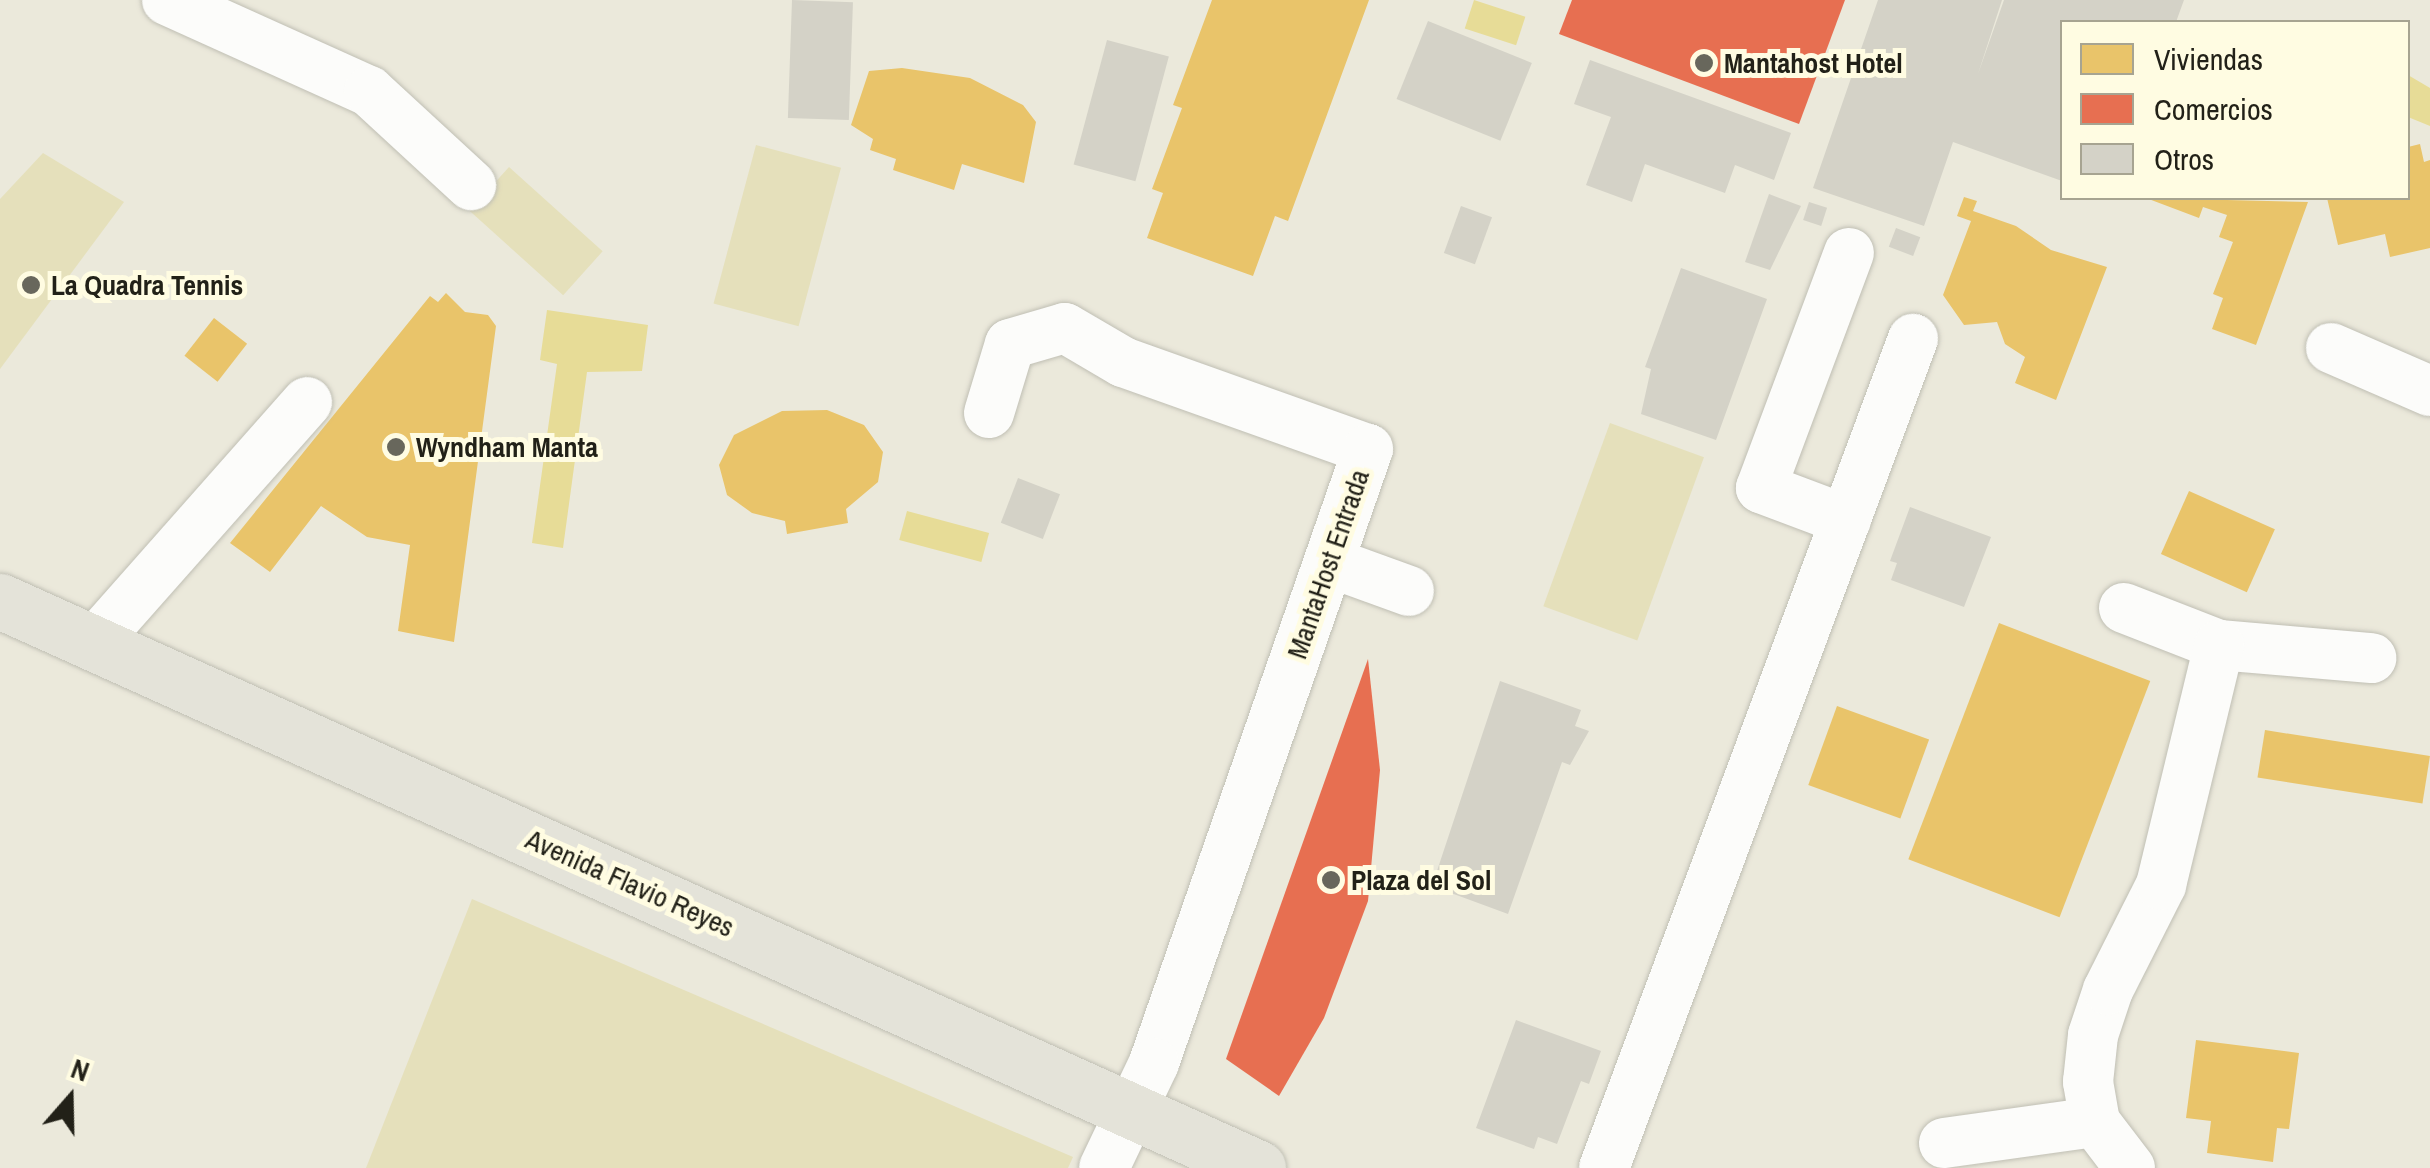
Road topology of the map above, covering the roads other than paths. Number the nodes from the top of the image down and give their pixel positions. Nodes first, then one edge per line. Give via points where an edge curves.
1 (167, 0) edge
2 (471, 185) dead end
3 (1849, 253) dead end
4 (1913, 339) dead end
5 (2331, 348) dead end
6 (2430, 391) edge
7 (307, 402) dead end
8 (989, 413) dead end
9 (1846, 520) junction
10 (1329, 562) junction
11 (1409, 590) dead end
12 (0, 601) edge
13 (2124, 608) dead end
14 (93, 644) junction
15 (2219, 645) junction
16 (2371, 658) dead end
17 (1132, 1108) junction
18 (2095, 1122) junction
19 (1944, 1143) dead end
20 (1104, 1168) edge
21 (1258, 1168) edge
22 (1604, 1168) edge
23 (2130, 1168) edge

1 - 2 street via 369,91
3 - 9 street via 1761,488
4 - 9 street
5 - 6 street
7 - 14 street
8 - 10 street, MantaHost Entrada via 1010,344 1065,328 1123,362 1368,449
9 - 22 street
10 - 11 street
10 - 17 street, MantaHost Entrada via 1154,1063
12 - 14 main road, Avenida Flavio Reyes
13 - 15 street
14 - 17 main road, Avenida Flavio Reyes
15 - 16 street
15 - 18 street via 2161,884 2108,990 2093,1036 2088,1082
17 - 20 street, MantaHost Entrada
17 - 21 main road, Avenida Flavio Reyes
18 - 19 street
18 - 23 street

